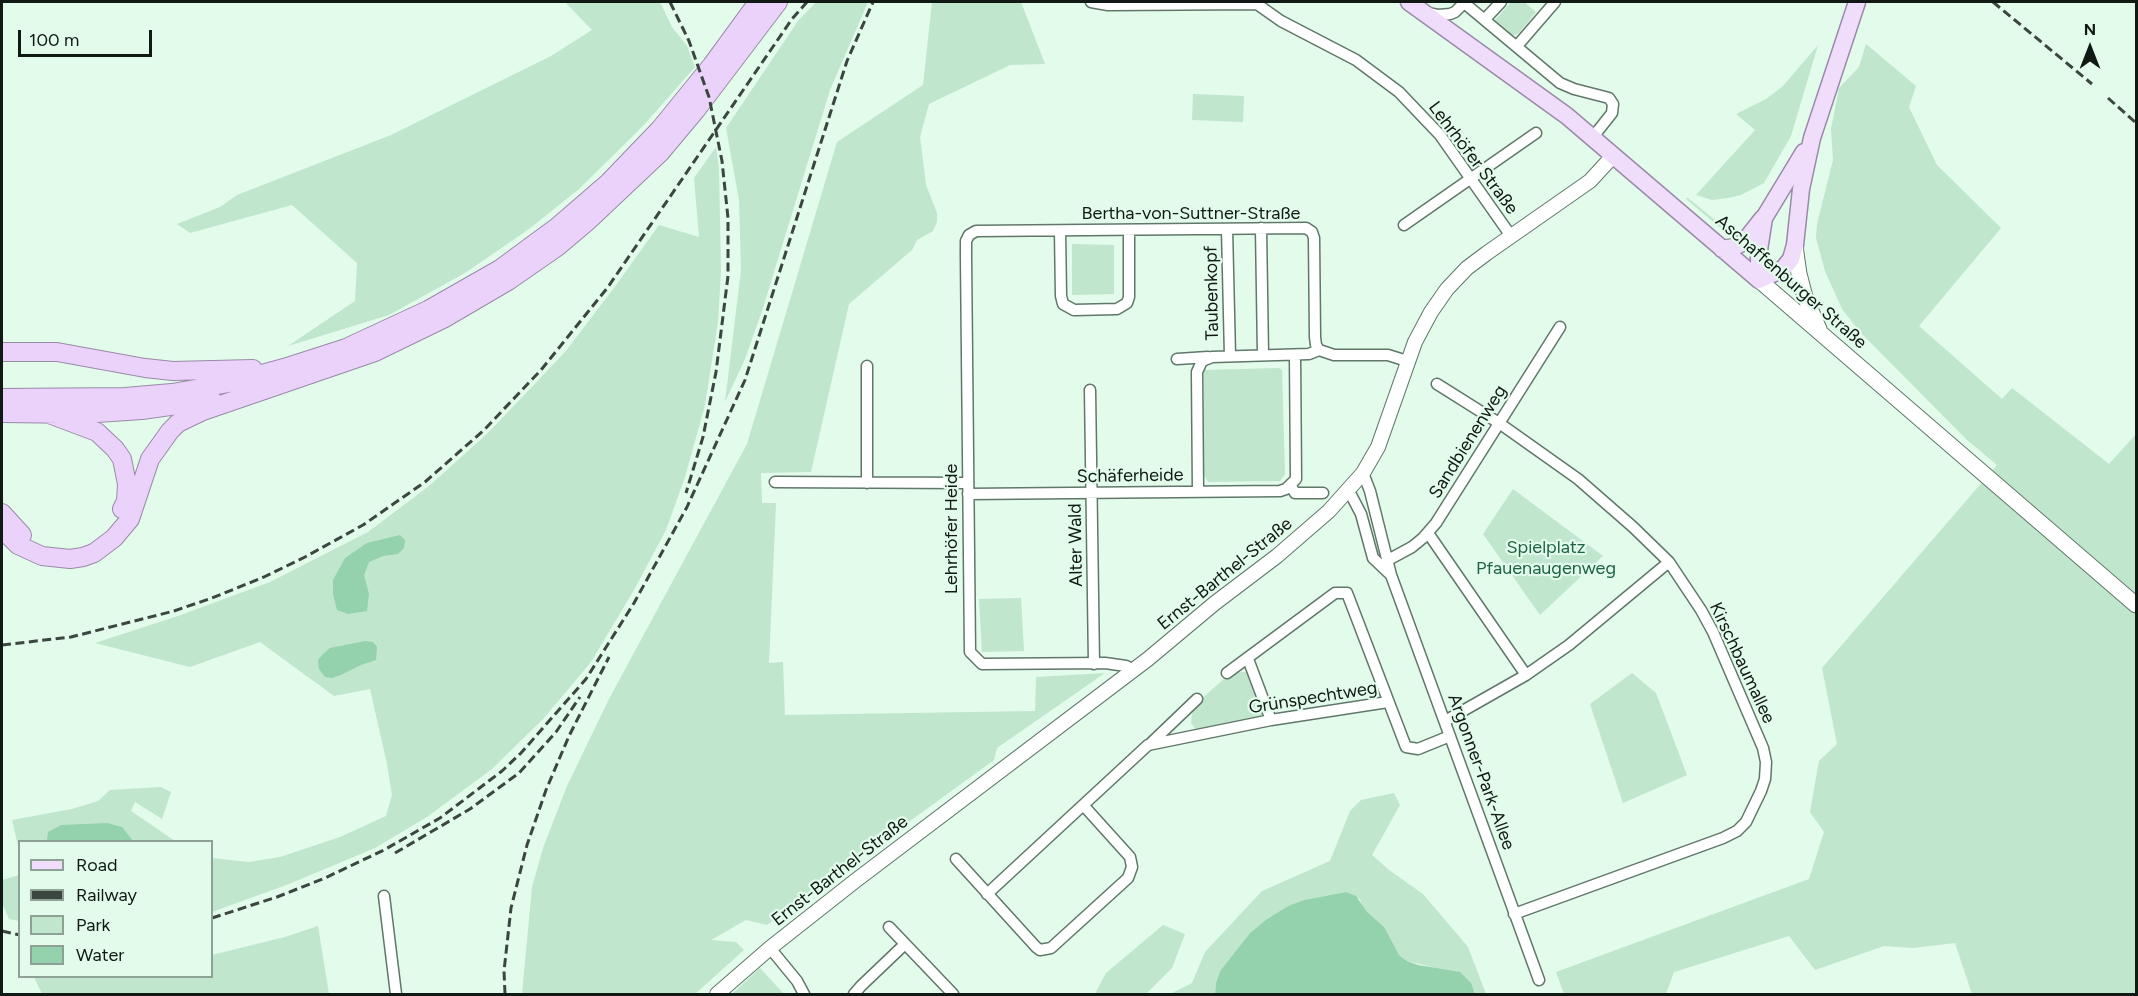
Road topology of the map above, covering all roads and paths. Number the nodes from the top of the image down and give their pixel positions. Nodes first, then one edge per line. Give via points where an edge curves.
1 (759, 2) edge
2 (778, 2) edge
3 (1091, 2) edge
4 (1409, 2) edge
5 (1464, 2) edge
6 (1501, 2) edge
7 (1554, 2) edge
8 (1857, 2) edge
9 (1133, 3) edge
10 (1256, 3) edge
11 (1425, 13) junction
12 (1485, 19) junction
13 (1517, 46) junction
14 (1536, 133) dead end
15 (1593, 137) junction
16 (1812, 138) junction
17 (1613, 156) junction
18 (1471, 180) junction
19 (1764, 218) junction
20 (1404, 225) dead end
21 (1262, 228) junction
22 (1227, 229) junction
23 (1129, 230) junction
24 (1060, 231) junction
25 (969, 235) joint
26 (1511, 236) junction
27 (1795, 245) junction
28 (1722, 249) junction
29 (1759, 280) junction
30 (1560, 327) dead end
31 (1820, 332) junction
32 (1319, 350) junction
33 (2, 352) edge
34 (1263, 355) junction
35 (1295, 355) junction
36 (1230, 356) junction
37 (1212, 357) junction
38 (1177, 359) dead end
39 (1407, 361) junction
40 (867, 366) dead end
41 (284, 368) junction
42 (1437, 384) dead end
43 (268, 388) junction
44 (1090, 390) dead end
45 (2, 398) edge
46 (2, 413) edge
47 (49, 414) junction
48 (1499, 423) junction
49 (1363, 473) junction
50 (775, 482) dead end
51 (867, 483) junction
52 (1291, 486) junction
53 (968, 488) junction
54 (1349, 491) junction
55 (1092, 492) junction
56 (1198, 492) junction
57 (1323, 493) dead end
58 (2, 513) edge
59 (2, 529) edge
60 (1428, 533) junction
61 (1388, 560) junction
62 (1669, 562) junction
63 (1391, 575) junction
64 (2136, 605) edge
65 (1248, 659) junction
66 (1094, 664) junction
67 (1134, 670) junction
68 (1227, 673) dead end
69 (1526, 675) junction
70 (1197, 699) dead end
71 (1388, 702) junction
72 (1271, 720) junction
73 (1445, 722) junction
74 (1450, 736) junction
75 (1148, 746) junction
76 (1084, 806) junction
77 (956, 859) dead end
78 (987, 894) junction
79 (384, 896) dead end
80 (1514, 914) junction
81 (889, 927) dead end
82 (905, 944) junction
83 (770, 948) junction
84 (1539, 980) dead end
85 (396, 994) edge
86 (717, 994) edge
87 (804, 994) edge
88 (855, 994) edge
89 (953, 994) edge

1 - 41 highway via 660,129 609,182 557,227 500,269 408,320 346,348
2 - 43 highway via 660,153 557,247 475,302 409,336 340,365
3 - 9 street, Lehrhöfer Straße
4 - 11 main road, Aschaffenburger Straße
5 - 11 street via 1450,14
5 - 12 street
6 - 12 street
7 - 13 street
8 - 16 main road
9 - 10 street, Lehrhöfer Straße
10 - 18 street, Lehrhöfer Straße via 1391,84 1433,127
11 - 15 main road, Aschaffenburger Straße
12 - 13 street
13 - 15 street via 1560,83 1610,98 1612,113
14 - 18 street
15 - 17 main road, Aschaffenburger Straße
16 - 19 main road
16 - 27 main road via 1800,189
17 - 26 street, Ernst-Barthel-Straße via 1590,181
17 - 28 main road, Aschaffenburger Straße
18 - 20 street
18 - 26 street, Lehrhöfer Straße
19 - 28 main road via 1744,242
19 - 29 main road
21 - 22 street, Bertha-von-Suttner-Straße
21 - 32 street, Bertha-von-Suttner-Straße via 1306,228 1312,232 1315,337
21 - 34 street
22 - 23 street, Bertha-von-Suttner-Straße
22 - 36 street, Taubenkopf
23 - 24 street, Bertha-von-Suttner-Straße
23 - 24 street via 1127,303 1117,309 1085,310 1063,304 1060,296
24 - 25 street, Bertha-von-Suttner-Straße via 976,231
25 - 53 street, Lehrhöfer Heide
26 - 39 street, Ernst-Barthel-Straße via 1467,268 1447,289 1429,315
27 - 29 main road via 1785,268
27 - 31 main road via 1805,297
28 - 29 main road, Aschaffenburger Straße
29 - 31 main road, Aschaffenburger Straße
30 - 48 street, Sandbienenweg
31 - 64 main road, Aschaffenburger Straße
32 - 35 street, Taubenkopf
32 - 39 street via 1334,356 1388,355
33 - 41 highway via 57,352 173,371
34 - 35 street, Taubenkopf
34 - 36 street, Taubenkopf
35 - 52 street via 1296,478
36 - 37 street, Taubenkopf
37 - 38 street, Taubenkopf
37 - 56 street, Taubenkopf via 1202,361 1197,372
39 - 49 street, Ernst-Barthel-Straße via 1390,418
40 - 51 street
41 - 45 highway via 172,393 91,399
42 - 48 street, Kirschbaumallee
43 - 47 highway via 142,410
43 - 59 highway via 178,423 150,459 130,519 94,553 70,559 42,556 18,545
44 - 55 street, Alter Wald
46 - 47 highway
47 - 58 highway via 97,432 116,449 127,484 122,511 98,539 62,548 29,540
48 - 60 street, Sandbienenweg
48 - 62 street, Kirschbaumallee via 1592,491
49 - 54 street, Ernst-Barthel-Straße
49 - 61 street, Argonner-Park-Allee
50 - 51 street, Schäferheide
51 - 53 street, Schäferheide
52 - 56 street, Schäferheide via 1280,491
52 - 57 street, Schäferheide via 1295,493
53 - 55 street, Schäferheide
53 - 66 street, Lehrhöfer Heide via 970,652 982,664
54 - 63 street, Argonner-Park-Allee via 1361,514 1373,558
54 - 67 street, Ernst-Barthel-Straße via 1277,556
55 - 56 street, Schäferheide
55 - 66 street, Alter Wald
60 - 61 street, Sandbienenweg
60 - 69 street
61 - 63 street, Argonner-Park-Allee
62 - 69 street via 1569,645
62 - 80 street, Kirschbaumallee via 1713,632 1762,748 1766,771 1761,791 1746,822 1731,835
63 - 73 street, Argonner-Park-Allee
65 - 68 street
65 - 71 street via 1335,593 1347,593
65 - 72 street
66 - 67 street, Lehrhöfer Heide
67 - 83 street, Ernst-Barthel-Straße
69 - 73 street
70 - 75 street
71 - 72 street, Grünspechtweg
71 - 74 street, Grünspechtweg via 1409,748 1418,749
72 - 75 street, Grünspechtweg
73 - 74 street, Argonner-Park-Allee
74 - 80 street, Argonner-Park-Allee
75 - 76 street
76 - 78 street
76 - 78 street via 1130,857 1132,867 1128,878 1051,948 1040,950
77 - 78 street
79 - 85 street
80 - 84 street, Argonner-Park-Allee
81 - 82 street
82 - 88 street
82 - 89 street
83 - 86 street, Ernst-Barthel-Straße
83 - 87 street

